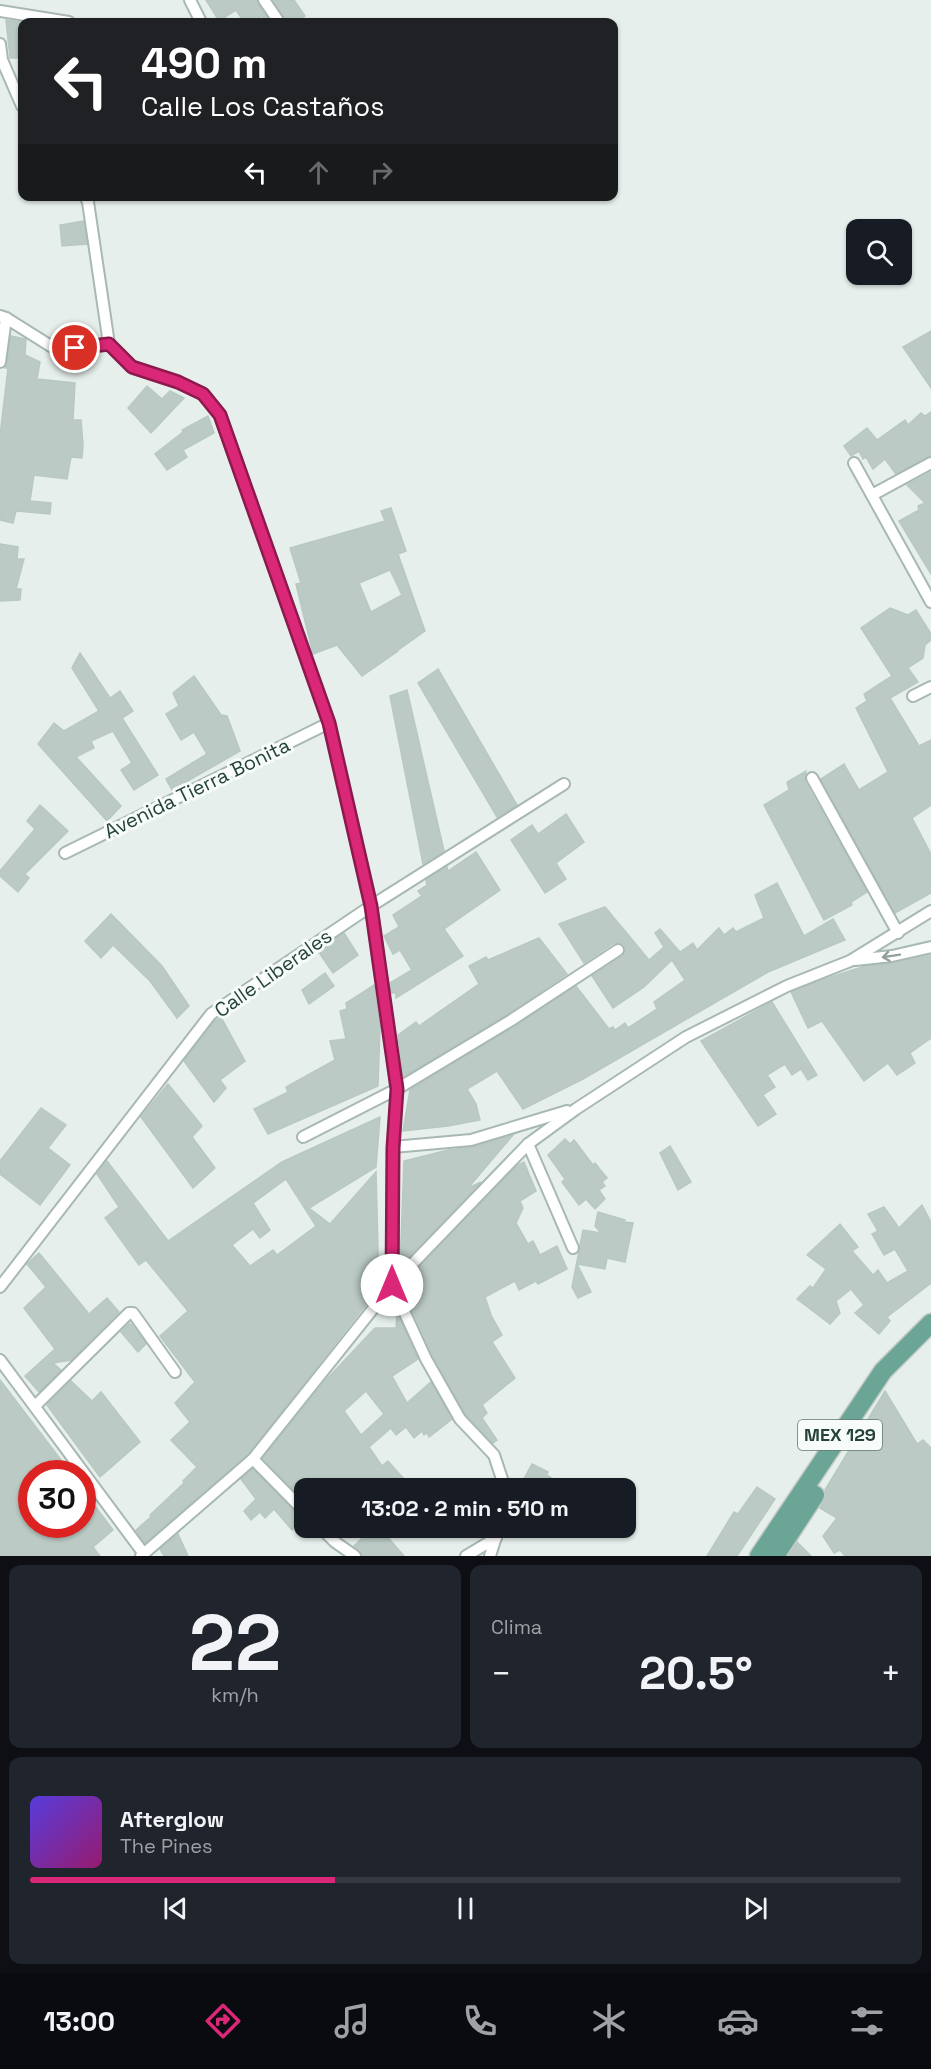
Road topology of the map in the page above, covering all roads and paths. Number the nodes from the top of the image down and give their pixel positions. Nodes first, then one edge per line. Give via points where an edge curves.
1 (190, 0) edge
2 (264, 0) edge
3 (0, 11) edge
4 (44, 18) edge
5 (199, 18) edge
6 (276, 18) edge
7 (0, 44) edge
8 (18, 97) edge
9 (88, 201) edge
10 (3, 317) edge
11 (109, 344) junction
12 (0, 362) edge
13 (854, 463) dead end
14 (931, 463) edge
15 (872, 495) junction
16 (931, 602) edge
17 (931, 687) edge
18 (913, 696) dead end
19 (329, 723) junction
20 (812, 778) dead end
21 (564, 784) dead end
22 (64, 853) dead end
23 (371, 906) junction
24 (931, 911) edge
25 (898, 933) junction
26 (931, 947) edge
27 (618, 950) dead end
28 (850, 961) junction
29 (397, 1089) junction
30 (576, 1109) junction
31 (303, 1137) dead end
32 (528, 1144) junction
33 (393, 1148) junction
34 (573, 1248) dead end
35 (392, 1285) junction
36 (0, 1287) edge
37 (931, 1323) edge
38 (931, 1340) edge
39 (0, 1360) edge
40 (175, 1372) dead end
41 (35, 1406) junction
42 (253, 1459) junction
43 (502, 1478) edge
44 (294, 1501) edge
45 (331, 1538) edge
46 (489, 1538) edge
47 (495, 1538) edge
48 (142, 1555) edge
49 (355, 1556) edge
50 (466, 1556) edge
51 (490, 1556) edge
52 (759, 1556) edge
53 (775, 1556) edge

1 - 5 street
2 - 6 street
3 - 4 street
7 - 8 street via 2,60
9 - 11 street
10 - 11 street via 57,350
10 - 12 street
11 - 19 street via 132,367 203,394 220,415
13 - 15 street
14 - 15 street
15 - 16 street
17 - 18 street
19 - 22 street, Avenida Tierra Bonita
19 - 23 street
20 - 25 street
21 - 23 street, Calle Liberales
23 - 29 street
23 - 36 street, Calle Liberales via 211,1014
24 - 25 street
25 - 28 street
26 -> 28 street
27 - 29 street
28 - 30 street via 787,986 686,1036
29 - 31 street
29 - 33 street
30 - 32 street
30 - 33 street via 471,1140
32 - 34 street
32 - 35 street
33 - 35 street
35 - 42 street
35 - 43 street via 426,1359 460,1419 494,1455
37 - 52 main road, MEX 129 via 883,1371
38 - 53 main road, MEX 129 via 890,1379
39 - 41 street
40 - 41 street via 129,1313
41 - 48 street
42 - 44 street
42 - 48 street
45 - 49 street
46 - 50 street
47 - 51 street

